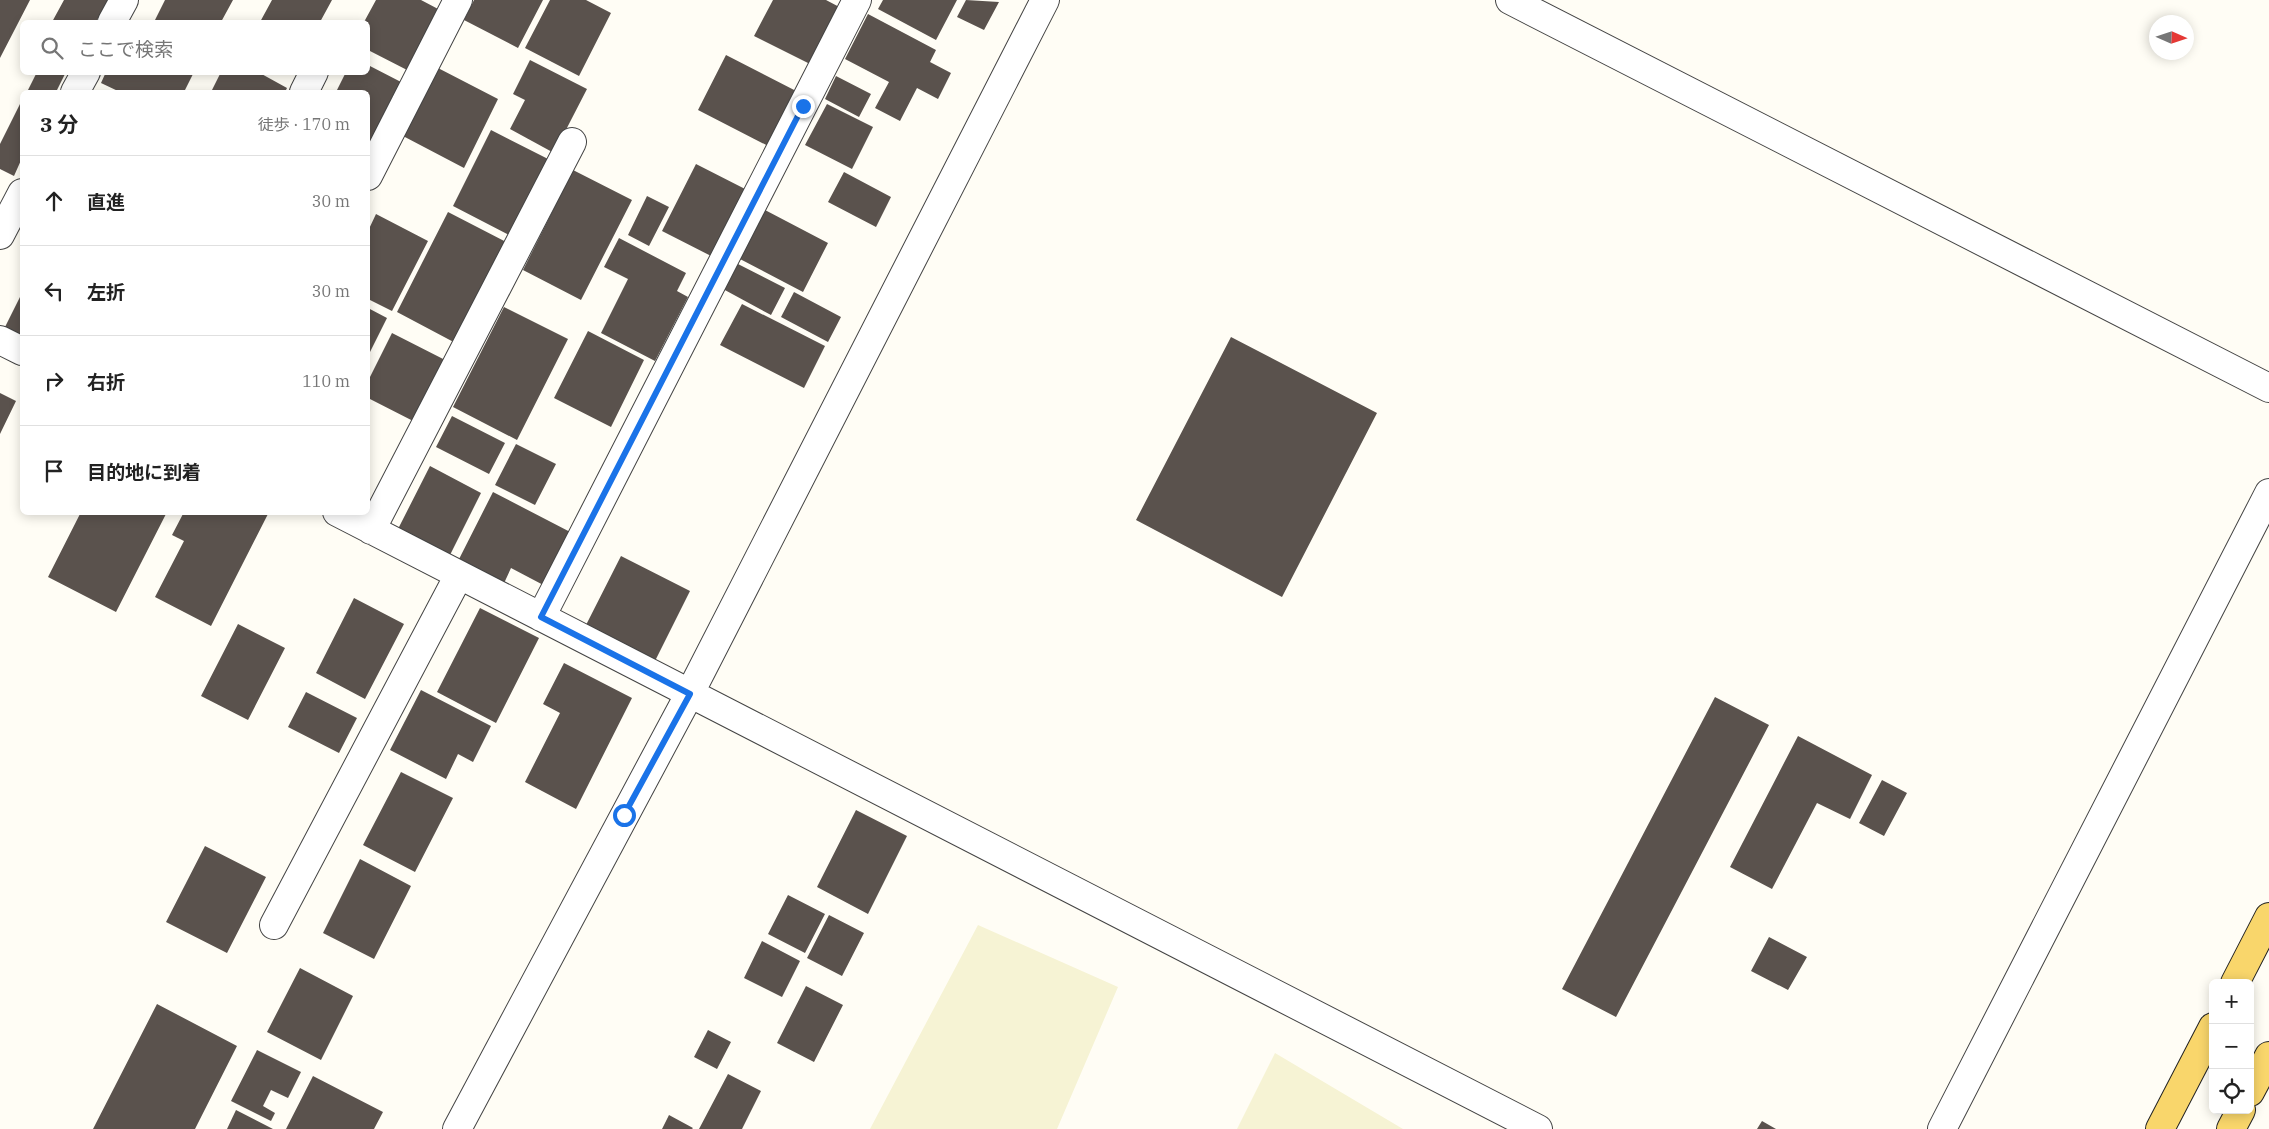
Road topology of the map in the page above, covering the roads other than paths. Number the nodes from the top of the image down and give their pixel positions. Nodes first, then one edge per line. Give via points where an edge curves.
1 (124, 0) edge
2 (458, 0) edge
3 (857, 0) edge
4 (1045, 0) edge
5 (1510, 0) edge
6 (113, 20) edge
7 (84, 75) edge
8 (312, 75) edge
9 (76, 90) edge
10 (305, 90) edge
11 (572, 142) dead end
12 (370, 172) edge
13 (20, 196) edge
14 (0, 235) edge
15 (0, 340) edge
16 (20, 350) edge
17 (2269, 388) edge
18 (2269, 493) edge
19 (343, 515) edge
20 (371, 530) junction
21 (459, 575) junction
22 (541, 617) junction
23 (690, 694) junction
24 (2269, 917) edge
25 (274, 925) dead end
26 (2237, 979) edge
27 (2209, 1035) edge
28 (2269, 1056) edge
29 (2254, 1084) edge
30 (2239, 1114) edge
31 (457, 1129) edge
32 (1538, 1129) edge
33 (1942, 1129) edge
34 (2160, 1129) edge
35 (2231, 1129) edge

1 - 6 street
2 - 12 street
3 - 22 street
4 - 23 street
5 - 17 street
7 - 9 street
8 - 10 street
11 - 20 street
13 - 14 street
15 - 16 street
18 - 33 street
19 - 20 street
20 - 21 street
21 - 22 street
21 - 25 street
22 - 23 street
23 - 31 street
23 - 32 street
24 - 26 main road
27 - 34 main road
28 - 29 main road
30 - 35 main road

